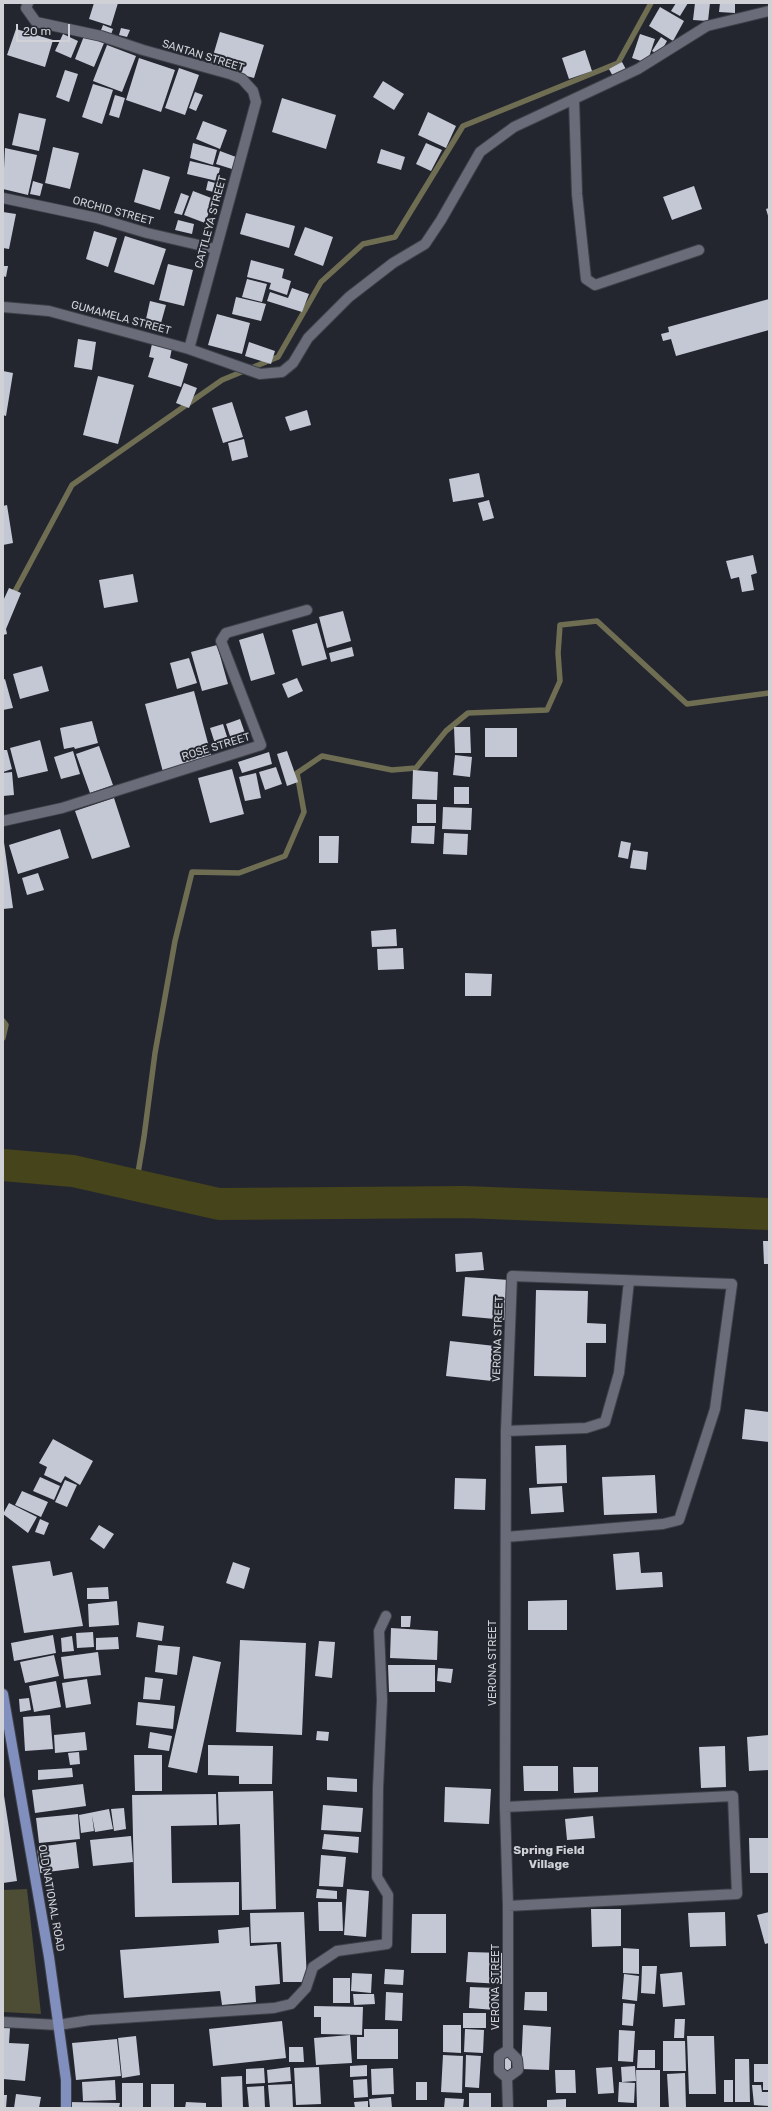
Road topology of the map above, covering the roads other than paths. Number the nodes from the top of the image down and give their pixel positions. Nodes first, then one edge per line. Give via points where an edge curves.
1 (28, 3) edge
2 (769, 11) edge
3 (574, 100) junction
4 (256, 102) joint
5 (3, 198) edge
6 (216, 249) junction
7 (699, 250) dead end
8 (3, 307) edge
9 (189, 349) junction
10 (307, 610) dead end
11 (3, 821) edge
12 (629, 1281) junction
13 (506, 1431) junction
14 (506, 1538) junction
15 (386, 1616) dead end
16 (3, 1694) edge
17 (505, 1807) junction
18 (508, 1906) junction
19 (3, 2022) edge
20 (58, 2025) junction
21 (508, 2050) junction
22 (507, 2078) junction
23 (66, 2108) edge
24 (508, 2108) edge

1 - 4 street, SANTAN STREET via 26,8 36,22 101,36 242,78 253,91
2 - 3 street via 707,26 638,69
3 - 7 street via 576,194 586,279 594,285
3 - 9 street, GUMAMELA STREET via 514,127 480,152 425,244 393,263 349,297 308,338 294,363 282,372 260,374
4 - 6 street, CATTLEYA STREET
5 - 6 street, ORCHID STREET via 97,218
6 - 9 street, CATTLEYA STREET
8 - 9 street, GUMAMELA STREET via 49,311
10 - 11 street, ROSE STREET via 226,633 221,641 261,745 62,808
12 - 13 street via 619,1373 605,1422 586,1428
12 - 13 street, VERONA STREET via 512,1276
12 - 14 street via 732,1284 715,1408 679,1520 663,1524
13 - 14 street, VERONA STREET
14 - 17 street, VERONA STREET
15 - 20 street via 379,1631 382,1700 377,1877 388,1895 387,1944 337,1951 313,1966 306,1988 291,2004 274,2008 90,2020
16 - 20 main road, OLD NATIONAL ROAD
17 - 18 street, VERONA STREET
17 - 18 street via 732,1796 737,1894
18 - 21 street, VERONA STREET
19 - 20 street
20 - 23 main road, OLD NATIONAL ROAD via 66,2080
21 - 22 street via 499,2056 498,2071
21 - 22 street via 517,2059 518,2070
22 - 24 street

